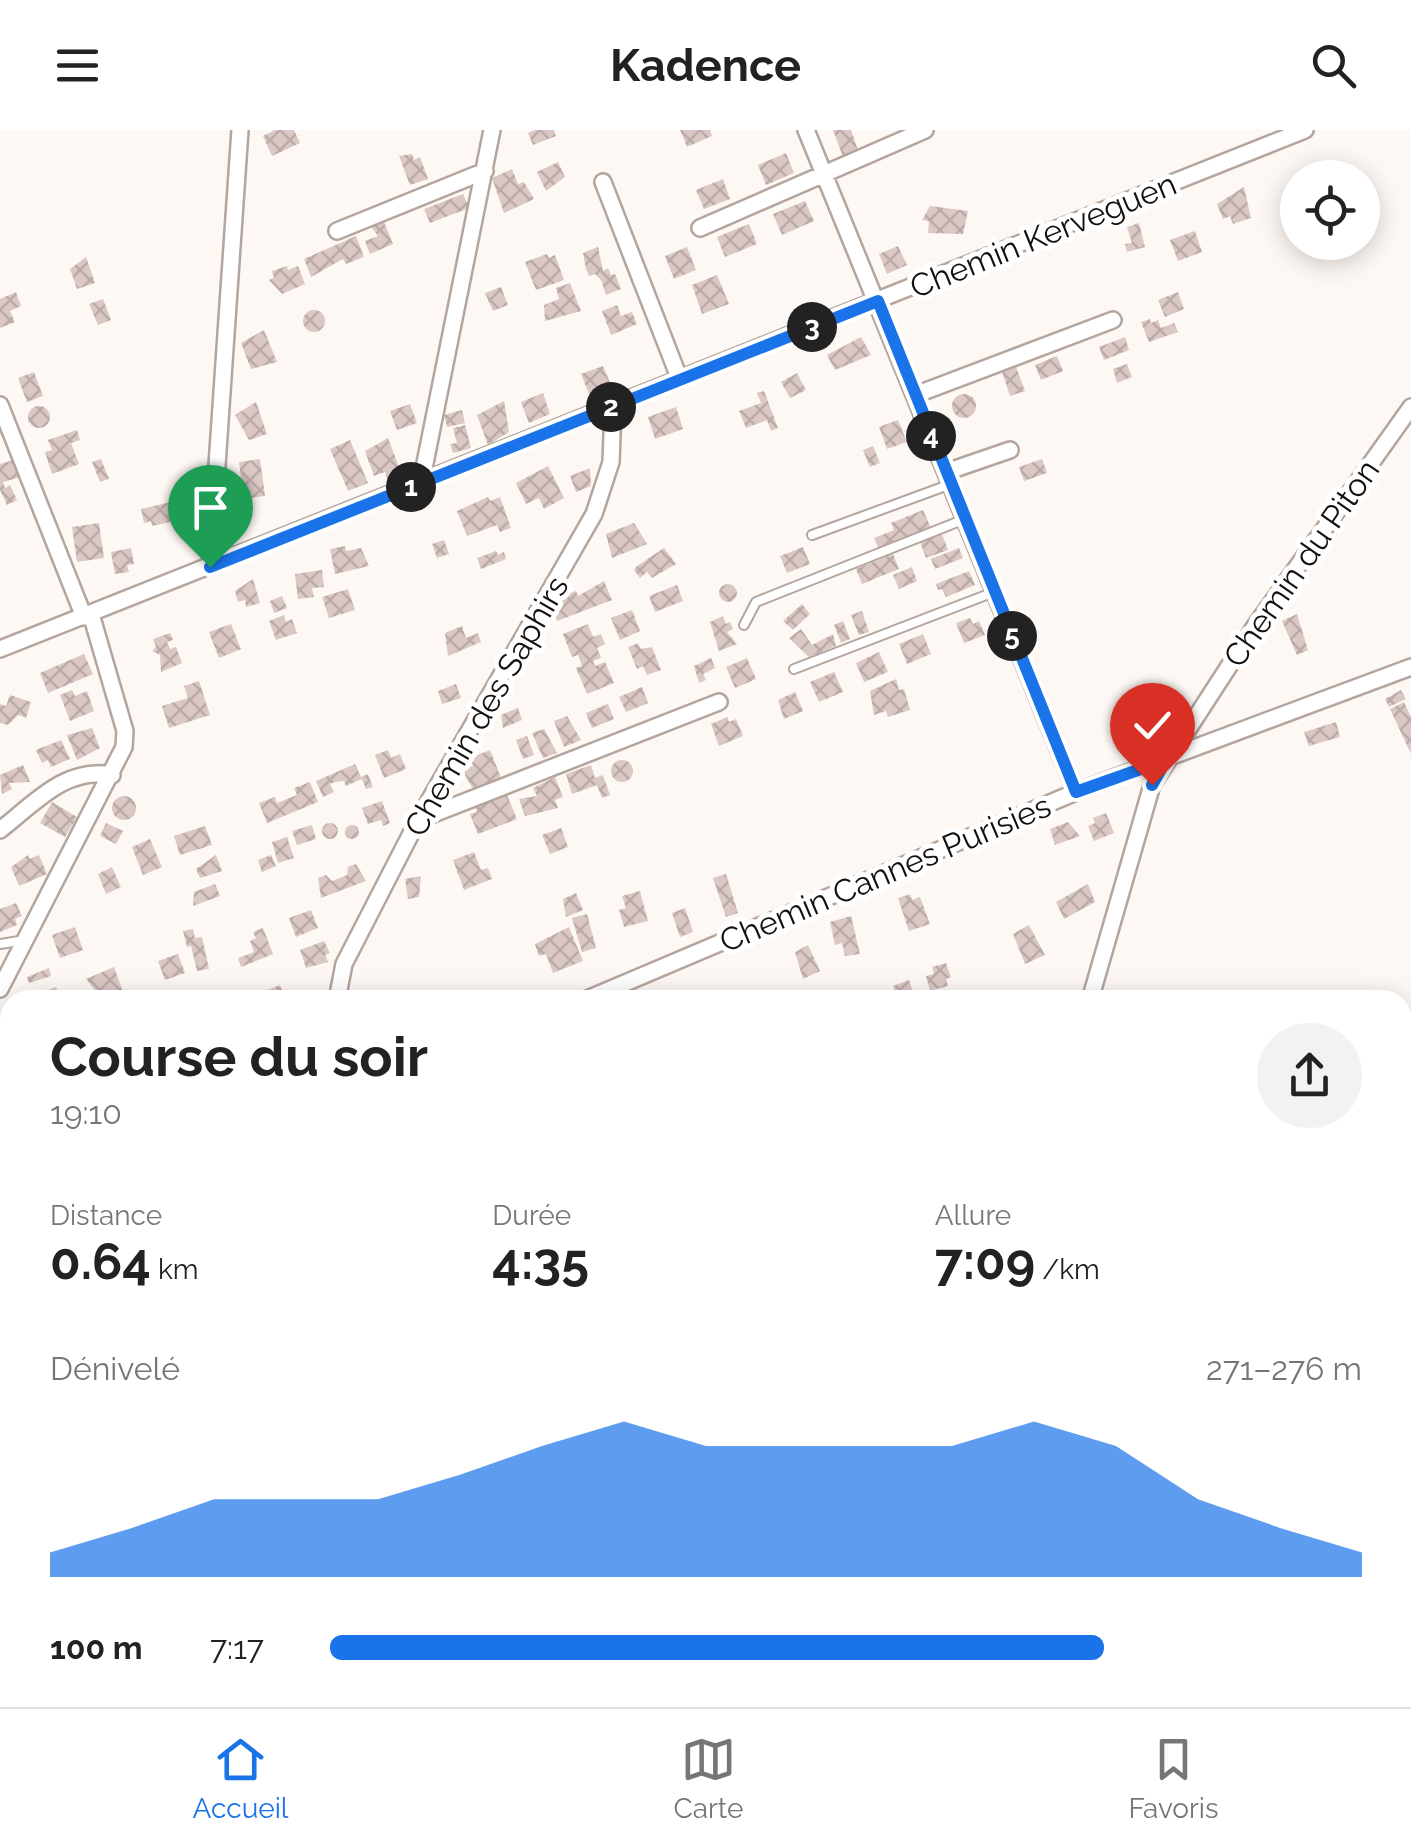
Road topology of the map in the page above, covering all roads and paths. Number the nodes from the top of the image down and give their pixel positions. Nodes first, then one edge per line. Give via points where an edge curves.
1 (240, 130) edge
2 (492, 130) edge
3 (806, 130) edge
4 (925, 130) edge
5 (1305, 130) edge
6 (485, 171) junction
7 (823, 175) junction
8 (603, 182) dead end
9 (700, 228) dead end
10 (336, 232) dead end
11 (878, 301) junction
12 (1112, 320) dead end
13 (680, 380) junction
14 (915, 396) junction
15 (0, 405) edge
16 (613, 406) junction
17 (1411, 408) edge
18 (1010, 450) dead end
19 (948, 478) junction
20 (421, 483) junction
21 (964, 518) junction
22 (812, 535) dead end
23 (210, 567) junction
24 (994, 592) junction
25 (88, 616) junction
26 (744, 625) dead end
27 (0, 649) edge
28 (1411, 667) edge
29 (794, 669) dead end
30 (719, 702) dead end
31 (1166, 760) junction
32 (112, 775) junction
33 (1076, 792) junction
34 (418, 820) junction
35 (0, 830) edge
36 (24, 940) junction
37 (0, 944) edge
38 (0, 989) edge
39 (338, 990) edge
40 (609, 990) edge
41 (1093, 990) edge

1 - 23 street
2 - 6 street
3 - 7 street
4 - 7 street
5 - 11 street, Chemin Kerveguen
6 - 10 street
6 - 20 street
7 - 9 street
7 - 11 street
8 - 13 street
11 - 13 street, Chemin Kerveguen
11 - 14 street
12 - 14 street
13 - 16 street, Chemin Kerveguen
14 - 19 street
15 - 25 street
16 - 20 street, Chemin Kerveguen
16 - 34 street, Chemin des Saphirs via 611,462 594,514
17 - 31 street, Chemin du Piton
18 - 19 street
19 - 21 street
19 - 22 lane
20 - 23 street, Chemin Kerveguen
21 - 24 street
21 - 26 lane via 756,602
23 - 25 street, Chemin Kerveguen
24 - 29 lane
24 - 33 street
25 - 27 street, Chemin Kerveguen
25 - 32 street via 125,731
28 - 31 street, Chemin Cannes Purisies
30 - 34 street
31 - 33 street, Chemin Cannes Purisies
31 - 41 street, Chemin du Piton via 1152,785
32 - 35 street via 93,772 42,793
32 - 36 street
33 - 40 street, Chemin Cannes Purisies
34 - 39 street, Chemin des Saphirs via 344,964
36 - 37 lane
36 - 38 street

